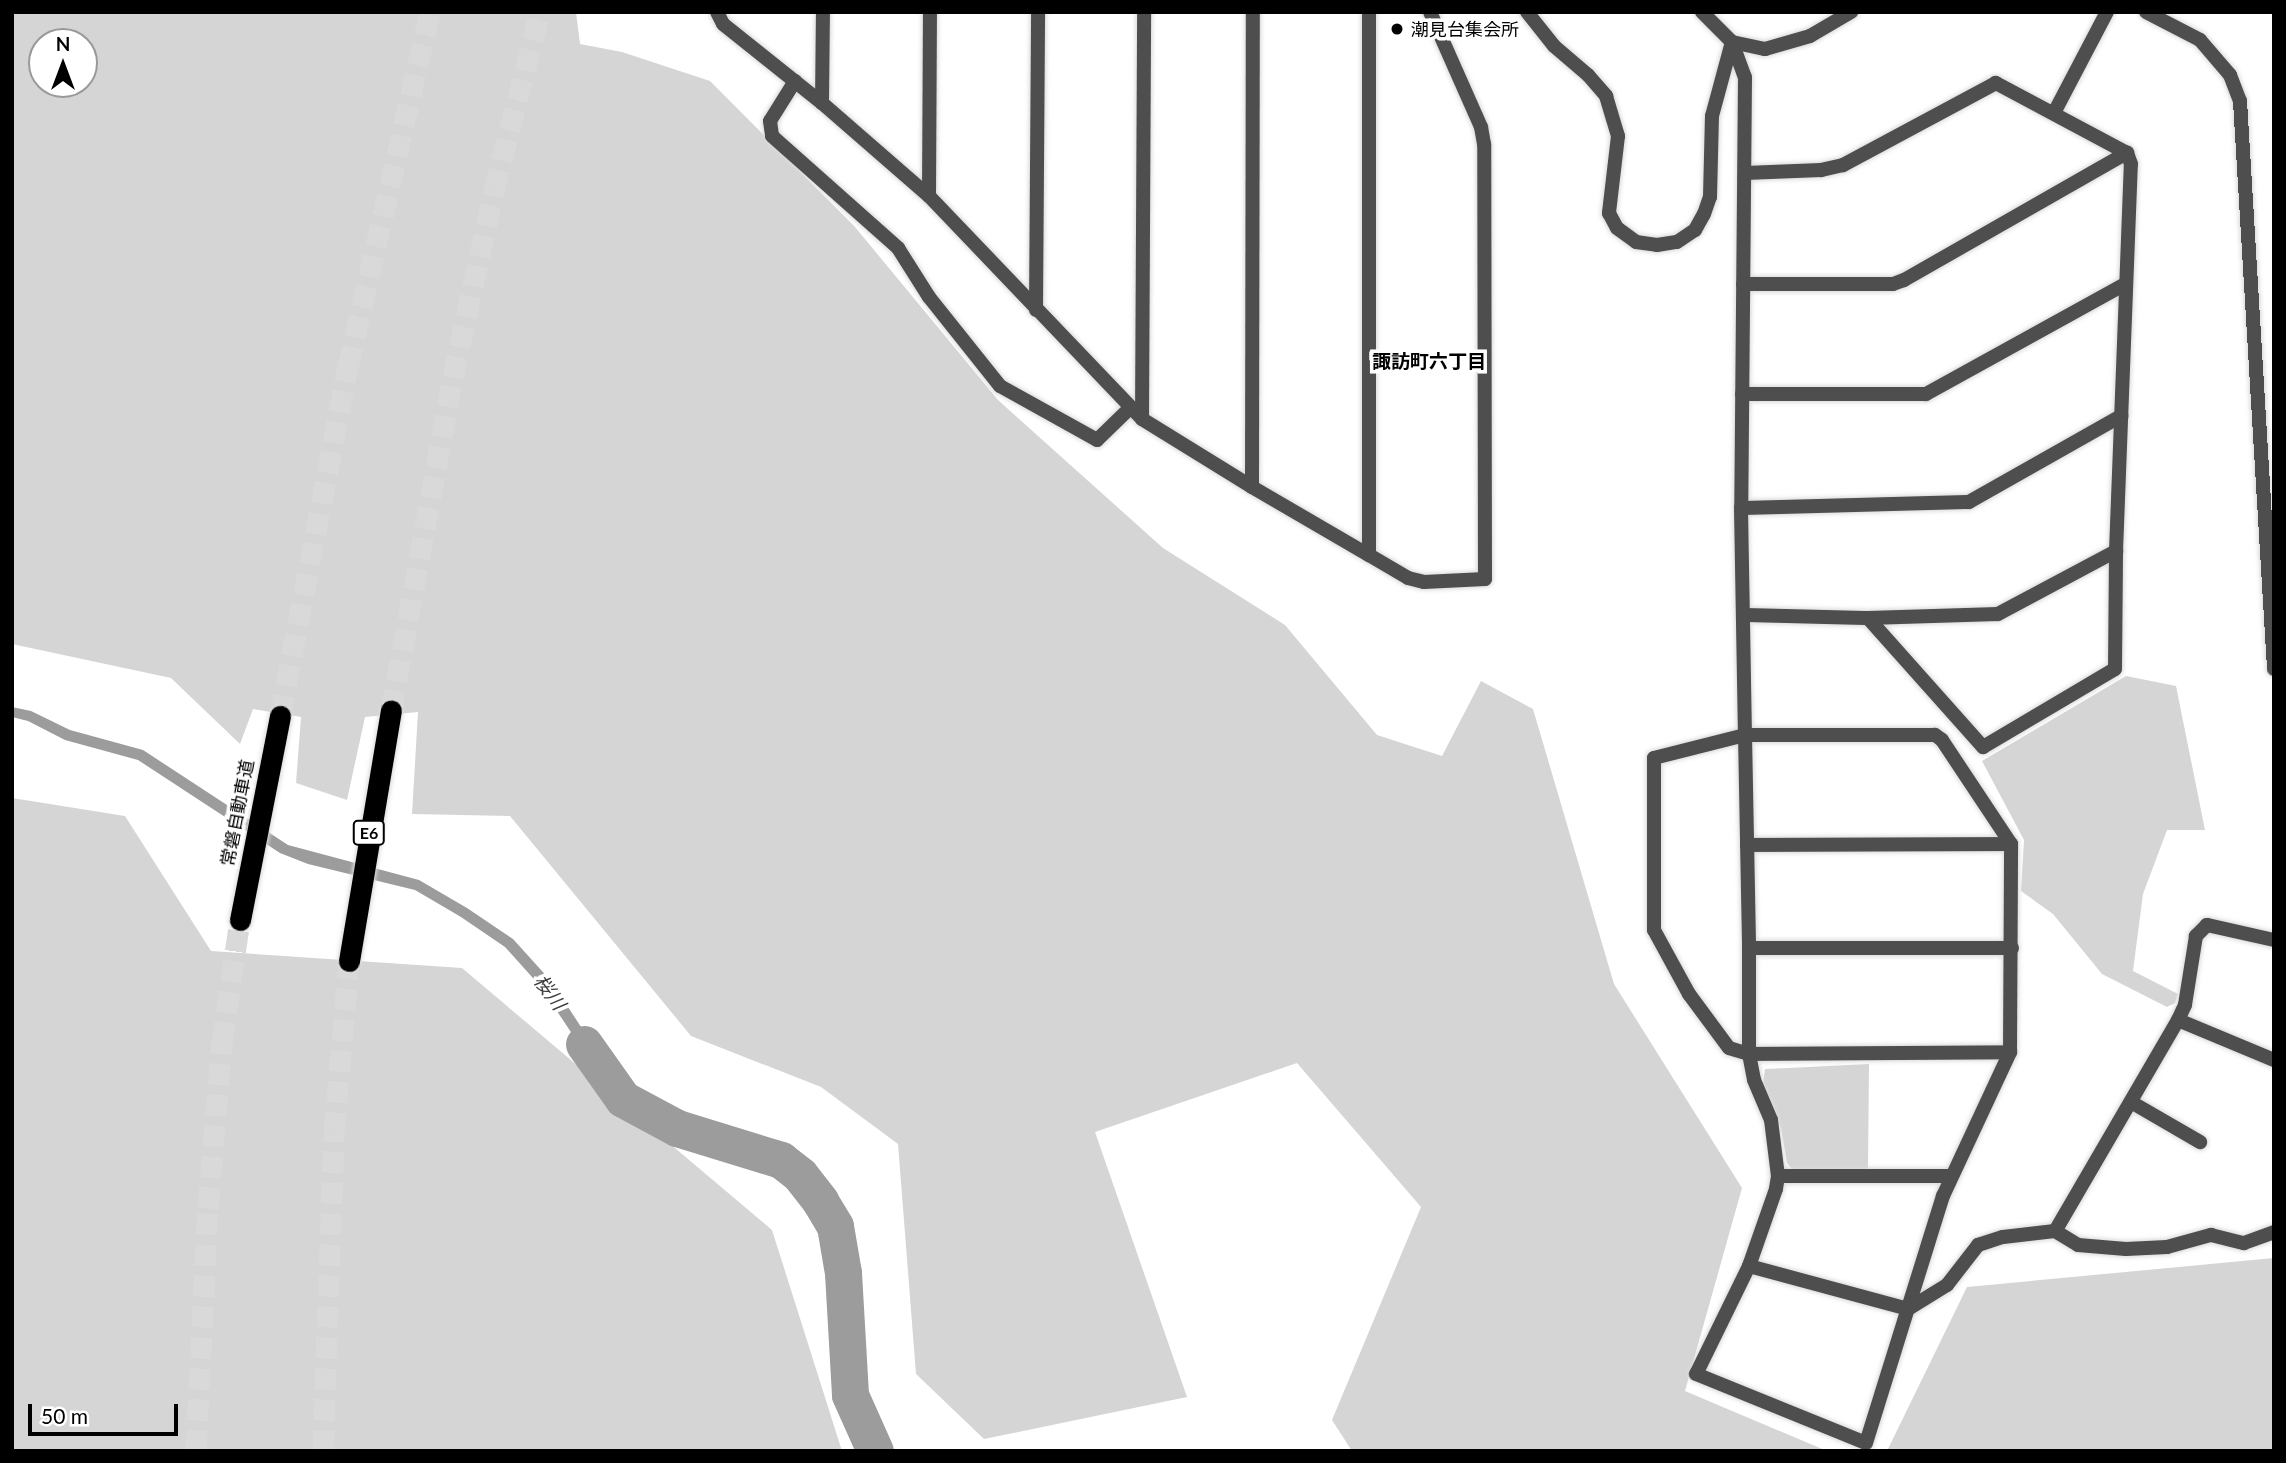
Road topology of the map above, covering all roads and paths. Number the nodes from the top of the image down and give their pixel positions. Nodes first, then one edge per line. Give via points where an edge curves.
1 (717, 12) edge
2 (823, 12) edge
3 (930, 12) edge
4 (1038, 12) edge
5 (1144, 12) edge
6 (1253, 12) edge
7 (1369, 12) edge
8 (1430, 12) edge
9 (1527, 12) edge
10 (1702, 12) edge
11 (1851, 12) edge
12 (2107, 12) edge
13 (2146, 12) edge
14 (1732, 42) junction
15 (795, 81) junction
16 (822, 103) junction
17 (2055, 111) junction
18 (2127, 153) junction
19 (1745, 173) junction
20 (929, 196) junction
21 (1743, 284) junction
22 (2124, 284) junction
23 (1036, 310) junction
24 (1742, 394) junction
25 (1130, 408) junction
26 (2121, 416) junction
27 (1142, 419) junction
28 (1252, 487) junction
29 (1741, 508) junction
30 (2116, 551) junction
31 (1369, 555) junction
32 (1742, 615) junction
33 (1868, 618) junction
34 (2274, 669) edge
35 (389, 720) tunnel mouth
36 (279, 724) tunnel mouth
37 (1745, 735) junction
38 (2011, 844) junction
39 (1747, 845) junction
40 (240, 920) tunnel mouth
41 (2274, 940) edge
42 (1749, 948) junction
43 (2012, 948) junction
44 (349, 961) tunnel mouth
45 (2178, 1020) junction
46 (2010, 1052) junction
47 (1749, 1054) junction
48 (2274, 1060) edge
49 (2131, 1102) junction
50 (2200, 1142) dead end
51 (1778, 1176) junction
52 (1951, 1176) junction
53 (2055, 1231) junction
54 (2274, 1232) edge
55 (1749, 1266) junction
56 (1908, 1309) junction

1 - 15 street via 723,24
2 - 16 street
3 - 20 street
4 - 23 street
5 - 27 street
6 - 28 street
7 - 31 street
8 - 31 street via 1481,127 1484,144 1485,579 1424,582
9 - 14 street via 1605,96 1618,136 1609,213 1617,229 1636,242 1676,243 1695,230 1704,214 1710,197 1712,116
10 - 14 street
11 - 14 street via 1786,46 1757,49
12 - 17 street
13 - 34 street via 2200,40 2230,75 2240,101
14 - 19 street via 1745,77
15 - 16 street
15 - 25 street via 770,121 772,136 898,248 929,297 1000,386 1097,440
16 - 20 street
17 - 18 street
17 - 19 street via 1996,83 1843,165
18 - 21 street via 1893,284
18 - 22 street via 2131,164
19 - 21 street
20 - 23 street
21 - 24 street
22 - 24 street via 1926,394
22 - 26 street
23 - 25 street
24 - 29 street
25 - 27 street
26 - 29 street via 1969,502
26 - 30 street
27 - 28 street
28 - 31 street
29 - 32 street
30 - 33 street via 1998,614
30 - 33 street via 2115,669 1983,747
32 - 33 street
32 - 37 street
35 - 44 highway, E6
36 - 40 highway, 常磐自動車道
37 - 38 street via 1935,735
37 - 39 street
37 - 47 street via 1654,758 1654,930 1689,994 1729,1048
38 - 39 street
38 - 43 street
39 - 42 street
41 - 45 street via 2207,925 2196,936 2185,1005
42 - 43 street
42 - 47 street
43 - 46 street
45 - 48 street
45 - 49 street
46 - 47 street
46 - 52 street
47 - 51 street via 1770,1120
49 - 50 street
49 - 53 street
51 - 52 street
51 - 55 street
52 - 56 street
53 - 54 street via 2078,1245 2126,1249 2166,1247 2211,1235 2244,1243
53 - 56 street via 1978,1245 1947,1285
55 - 56 street
55 - 56 street via 1696,1374 1866,1443

